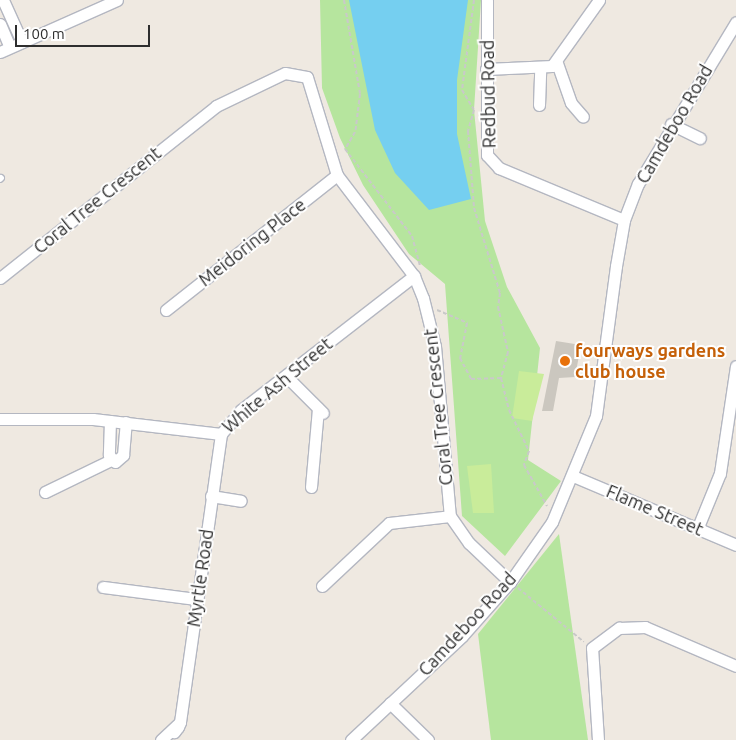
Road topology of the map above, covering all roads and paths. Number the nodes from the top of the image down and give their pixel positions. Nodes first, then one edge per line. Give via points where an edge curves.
1 (4, 0) edge
2 (117, 0) edge
3 (344, 0) edge
4 (474, 0) edge
5 (487, 0) edge
6 (598, 0) edge
7 (0, 24) edge
8 (735, 24) edge
9 (22, 42) junction
10 (5, 50) edge
11 (557, 63) junction
12 (486, 69) junction
13 (540, 70) junction
14 (539, 105) dead end
15 (582, 117) dead end
16 (671, 124) junction
17 (700, 138) dead end
18 (337, 175) junction
19 (624, 220) junction
20 (418, 273) junction
21 (0, 278) edge
22 (435, 305) dead end
23 (166, 310) dead end
24 (736, 366) edge
25 (286, 376) junction
26 (501, 378) junction
27 (732, 418) edge
28 (0, 419) edge
29 (110, 421) junction
30 (126, 422) junction
31 (221, 434) junction
32 (111, 460) junction
33 (573, 476) junction
34 (311, 487) dead end
35 (45, 492) dead end
36 (211, 496) junction
37 (241, 501) dead end
38 (450, 516) junction
39 (552, 522) junction
40 (698, 527) junction
41 (736, 545) edge
42 (510, 582) junction
43 (322, 586) dead end
44 (103, 587) dead end
45 (196, 599) junction
46 (592, 648) junction
47 (735, 661) edge
48 (390, 703) junction
49 (162, 740) edge
50 (351, 740) edge
51 (428, 740) edge
52 (598, 740) edge

1 - 9 street
2 - 9 street
3 - 20 path via 360,94 356,132 346,149 412,236
4 - 26 path via 462,90 474,110 468,131 474,208 500,292 498,307 508,352
5 - 12 street, Redbud Road
6 - 11 street
7 - 10 street
8 - 16 street, Camdeboo Road
9 - 10 street
11 - 13 street
11 - 15 street via 570,100
12 - 13 street
12 - 19 street, Redbud Road via 485,148 493,163
13 - 14 street
16 - 17 street
16 - 19 street, Camdeboo Road via 649,159
18 - 20 street, Coral Tree Crescent
18 - 21 street, Coral Tree Crescent via 312,86 301,74 285,74 216,106
18 - 23 street, Meidoring Place
19 - 33 street, Camdeboo Road via 599,400
20 - 25 street, White Ash Street
20 - 38 street, Coral Tree Crescent via 435,346
22 - 26 path via 439,314 466,323 460,358 470,379
24 - 27 street
25 - 31 street, White Ash Street via 229,420
25 - 34 street via 320,410
26 - 39 path via 509,410 529,451 524,465 546,501
27 - 40 street via 720,473
28 - 29 street, White Ash Street
29 - 30 street, White Ash Street
29 - 32 street
30 - 31 street, White Ash Street
30 - 32 street via 122,458 120,462
31 - 36 street, Myrtle Road
32 - 35 street
33 - 39 street, Camdeboo Road
33 - 40 street, Flame Street
36 - 37 street
36 - 45 street, Myrtle Road
38 - 42 street via 469,543
38 - 43 street via 389,524
39 - 42 street, Camdeboo Road
40 - 41 street, Flame Street
42 - 46 path
42 - 48 street, Camdeboo Road
44 - 45 street
45 - 49 street, Myrtle Road via 180,722
46 - 47 street via 619,628 637,625
46 - 52 street
48 - 50 street, Camdeboo Road
48 - 51 street

